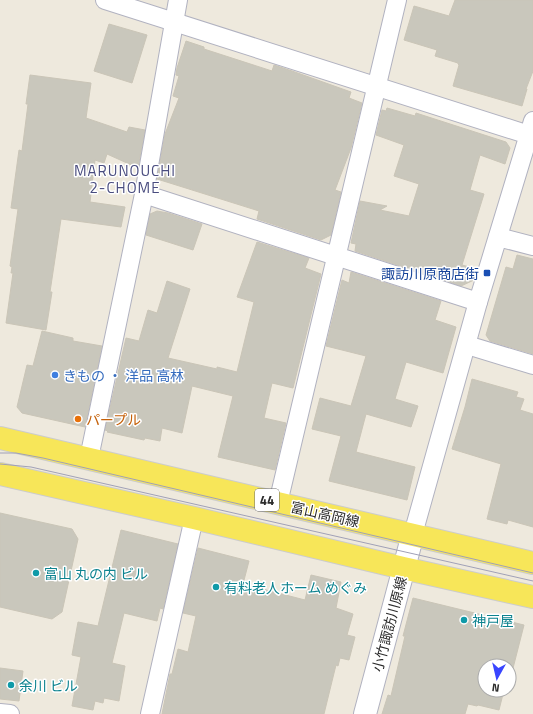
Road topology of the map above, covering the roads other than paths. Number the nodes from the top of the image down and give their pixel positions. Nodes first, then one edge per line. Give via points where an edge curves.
1 (105, 0) edge
2 (178, 0) edge
3 (397, 0) edge
4 (174, 22) junction
5 (376, 87) junction
6 (531, 128) edge
7 (144, 194) junction
8 (498, 237) junction
9 (533, 246) edge
10 (336, 256) junction
11 (478, 302) junction
12 (467, 345) junction
13 (533, 365) edge
14 (0, 438) edge
15 (89, 458) junction
16 (0, 474) edge
17 (278, 503) junction
18 (194, 518) junction
19 (413, 534) junction
20 (533, 563) edge
21 (404, 568) junction
22 (533, 597) edge
23 (0, 712) edge
24 (10, 714) edge
25 (150, 714) edge
26 (365, 714) edge

1 - 4 street
2 - 4 street
3 - 5 street
4 - 5 street
4 - 7 street
5 - 6 street
5 - 10 street
6 - 8 street
7 - 10 street
7 - 15 street
8 - 9 street
8 - 11 street
10 - 11 street
10 - 17 street
11 - 12 street
12 - 13 street
12 - 19 street
14 - 15 main road, 富山高岡線 / 44
15 - 17 main road, 富山高岡線 / 44
16 - 18 main road
17 - 19 main road, 富山高岡線 / 44
18 - 21 main road
18 - 25 street
19 - 20 main road, 富山高岡線 / 44
19 - 21 main road, 小竹諏訪川原線
21 - 22 main road
21 - 26 main road, 小竹諏訪川原線
23 - 24 street

